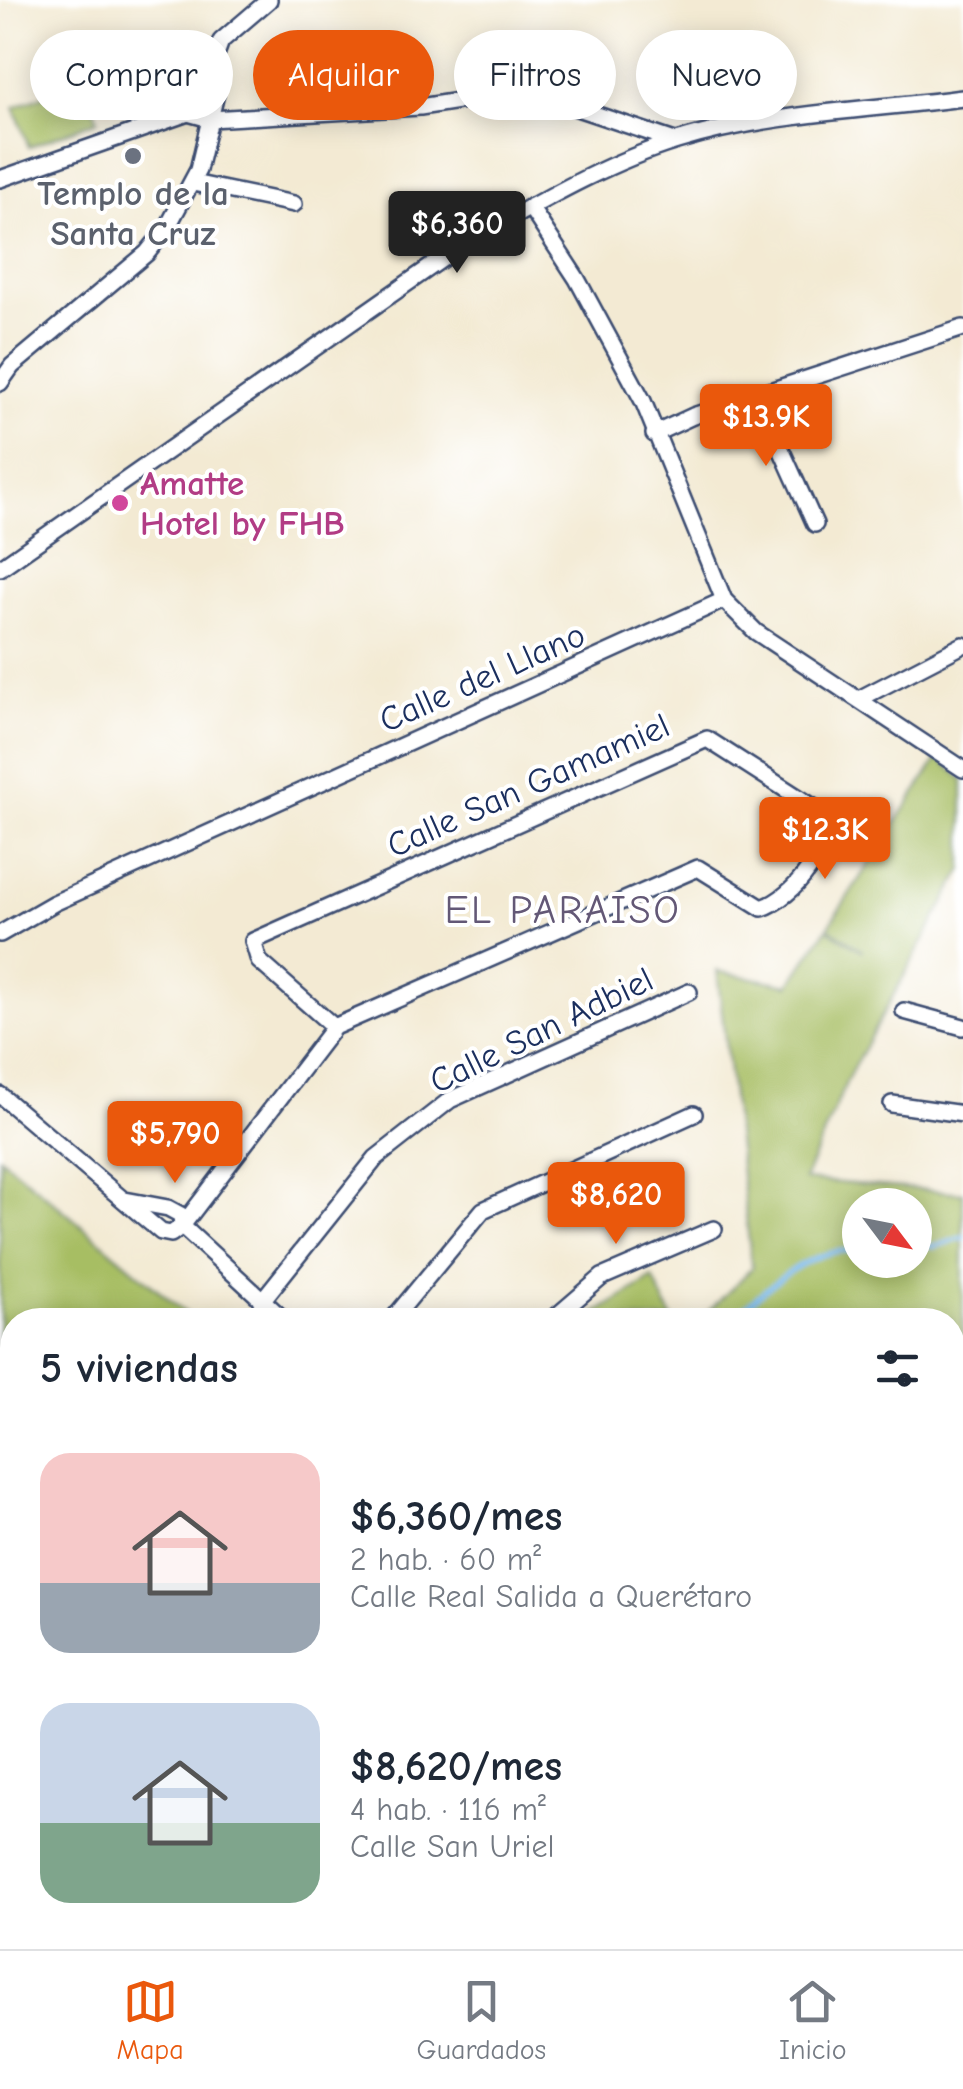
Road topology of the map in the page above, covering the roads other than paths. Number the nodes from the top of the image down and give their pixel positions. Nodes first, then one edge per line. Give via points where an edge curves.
1 (270, 0) edge
2 (233, 31) edge
3 (963, 98) edge
4 (233, 118) edge
5 (165, 120) edge
6 (210, 120) edge
7 (675, 141) junction
8 (0, 178) edge
9 (193, 183) junction
10 (294, 204) dead end
11 (530, 207) junction
12 (963, 328) edge
13 (0, 382) edge
14 (757, 396) junction
15 (654, 434) junction
16 (815, 524) dead end
17 (0, 568) edge
18 (724, 600) junction
19 (963, 645) edge
20 (860, 699) junction
21 (963, 768) edge
22 (0, 934) edge
23 (689, 992) dead end
24 (904, 1011) dead end
25 (334, 1027) junction
26 (963, 1027) edge
27 (0, 1096) edge
28 (892, 1104) dead end
29 (694, 1114) dead end
30 (963, 1114) edge
31 (121, 1199) junction
32 (182, 1226) junction
33 (714, 1229) dead end
34 (261, 1302) junction
35 (269, 1308) edge
36 (402, 1308) edge
37 (566, 1308) edge

1 - 2 street
3 - 7 street
4 - 7 street via 535,94
5 - 8 street
6 - 9 street
7 - 11 street
9 - 10 street
9 - 13 street via 147,254
11 - 15 street via 577,279
11 - 17 street via 458,247
12 - 14 street
14 - 15 street
14 - 16 street
15 - 18 street
18 - 20 street via 756,632
18 - 22 street, Calle del Llano via 54,903
19 - 20 street
20 - 21 street
23 - 34 street, Calle San Adbiel via 450,1100 376,1158
24 - 26 street
25 - 25 street, Calle San Gamamiel via 698,868 762,908 775,904 787,898 824,842 821,812 706,738 253,941 259,961
25 - 32 street, Calle San Gamamiel
27 - 31 street
28 - 30 street
29 - 36 street via 483,1210
31 - 32 street via 174,1210
31 - 32 street via 161,1232
32 - 34 street
33 - 37 street via 602,1278
34 - 35 street

